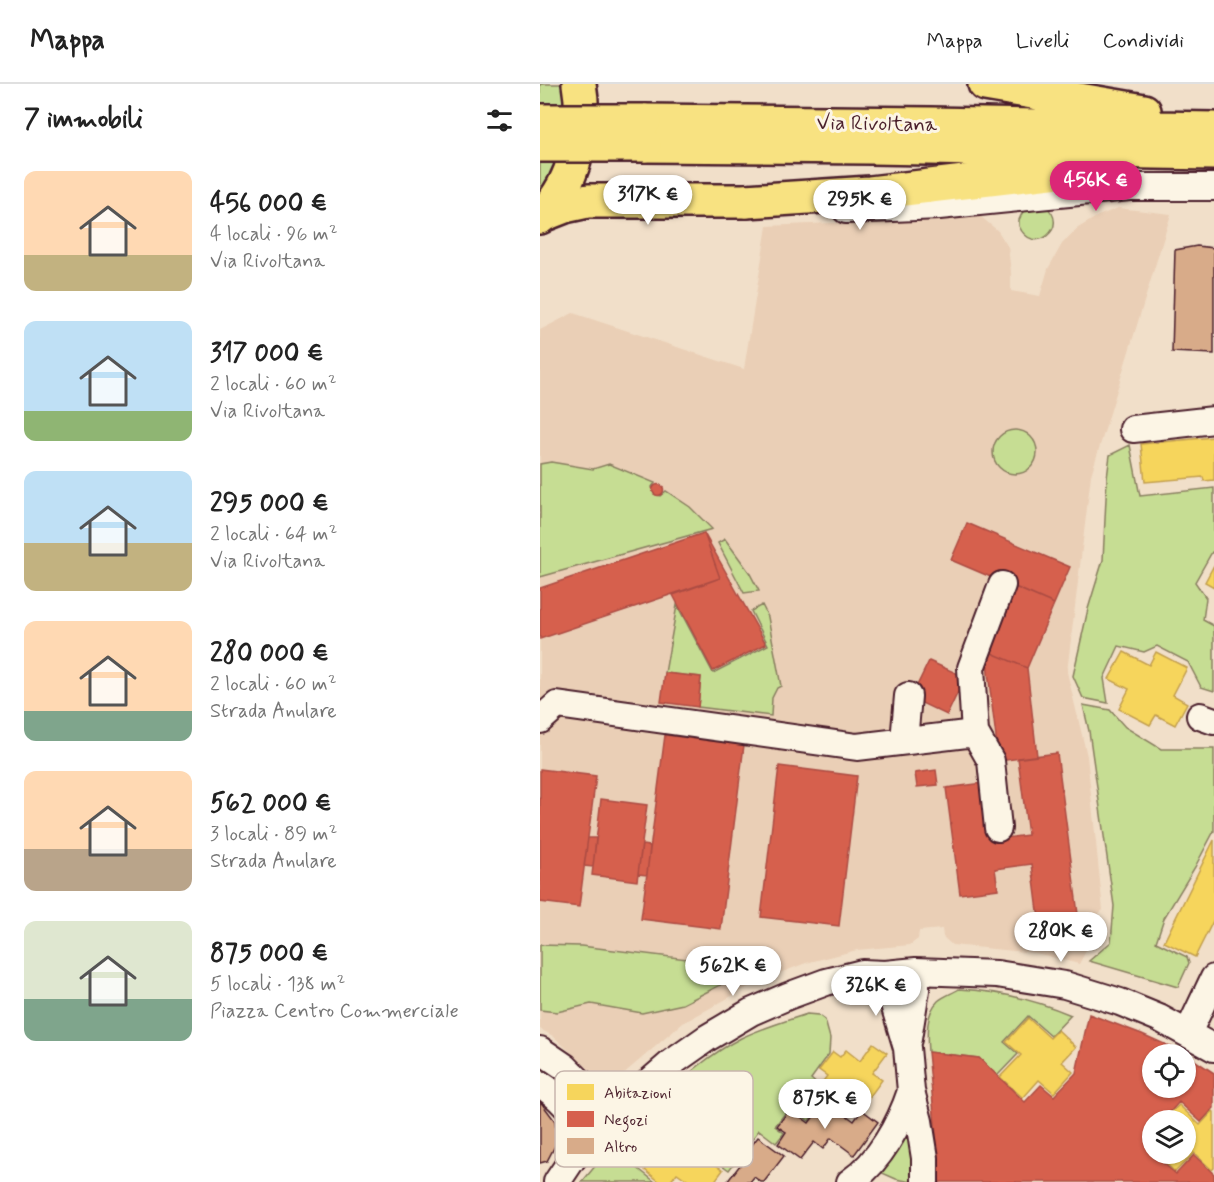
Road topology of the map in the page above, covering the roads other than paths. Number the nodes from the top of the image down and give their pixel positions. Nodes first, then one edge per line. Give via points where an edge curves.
1 (579, 84) edge
2 (986, 84) edge
3 (1214, 118) edge
4 (540, 121) edge
5 (1214, 129) edge
6 (644, 133) junction
7 (540, 145) edge
8 (1214, 153) edge
9 (1214, 166) edge
10 (1214, 187) edge
11 (746, 201) junction
12 (541, 216) edge
13 (1214, 420) edge
14 (1133, 429) dead end
15 (1002, 585) dead end
16 (908, 696) dead end
17 (540, 720) edge
18 (975, 733) junction
19 (904, 741) junction
20 (998, 828) dead end
21 (916, 971) junction
22 (885, 974) junction
23 (1214, 978) edge
24 (1188, 1032) junction
25 (907, 1048) junction
26 (1214, 1048) edge
27 (540, 1050) edge
28 (569, 1071) edge
29 (662, 1071) edge
30 (540, 1084) edge
31 (911, 1091) junction
32 (555, 1095) edge
33 (567, 1167) edge
34 (855, 1181) edge
35 (557, 1182) edge
36 (925, 1182) edge

1 - 12 main road via 581,123 574,159 562,189
2 - 3 main road via 1111,106
4 - 6 main road, Via Rivoltana, bridge
5 - 6 main road, Via Rivoltana via 931,124
6 - 7 main road, Via Rivoltana, bridge
6 - 8 main road, Via Rivoltana via 894,147
9 - 11 main road via 1111,165 870,193
10 - 11 street via 1130,187 939,206 844,210 797,210
11 - 12 main road via 588,201
13 - 14 street
15 - 18 street via 971,668
16 - 19 street
17 - 19 street via 557,705 858,747
18 - 19 street
18 - 20 street via 991,761
21 - 22 street
21 - 24 street via 997,974 1065,986 1120,1002
21 - 25 street
22 - 25 street
22 - 29 street via 862,973 826,982 751,1012 706,1038
23 - 24 street
24 - 26 street
25 - 31 street
27 - 28 street
30 - 32 street
31 - 34 street via 895,1128 871,1165
31 - 36 street via 925,1158
33 - 35 street

